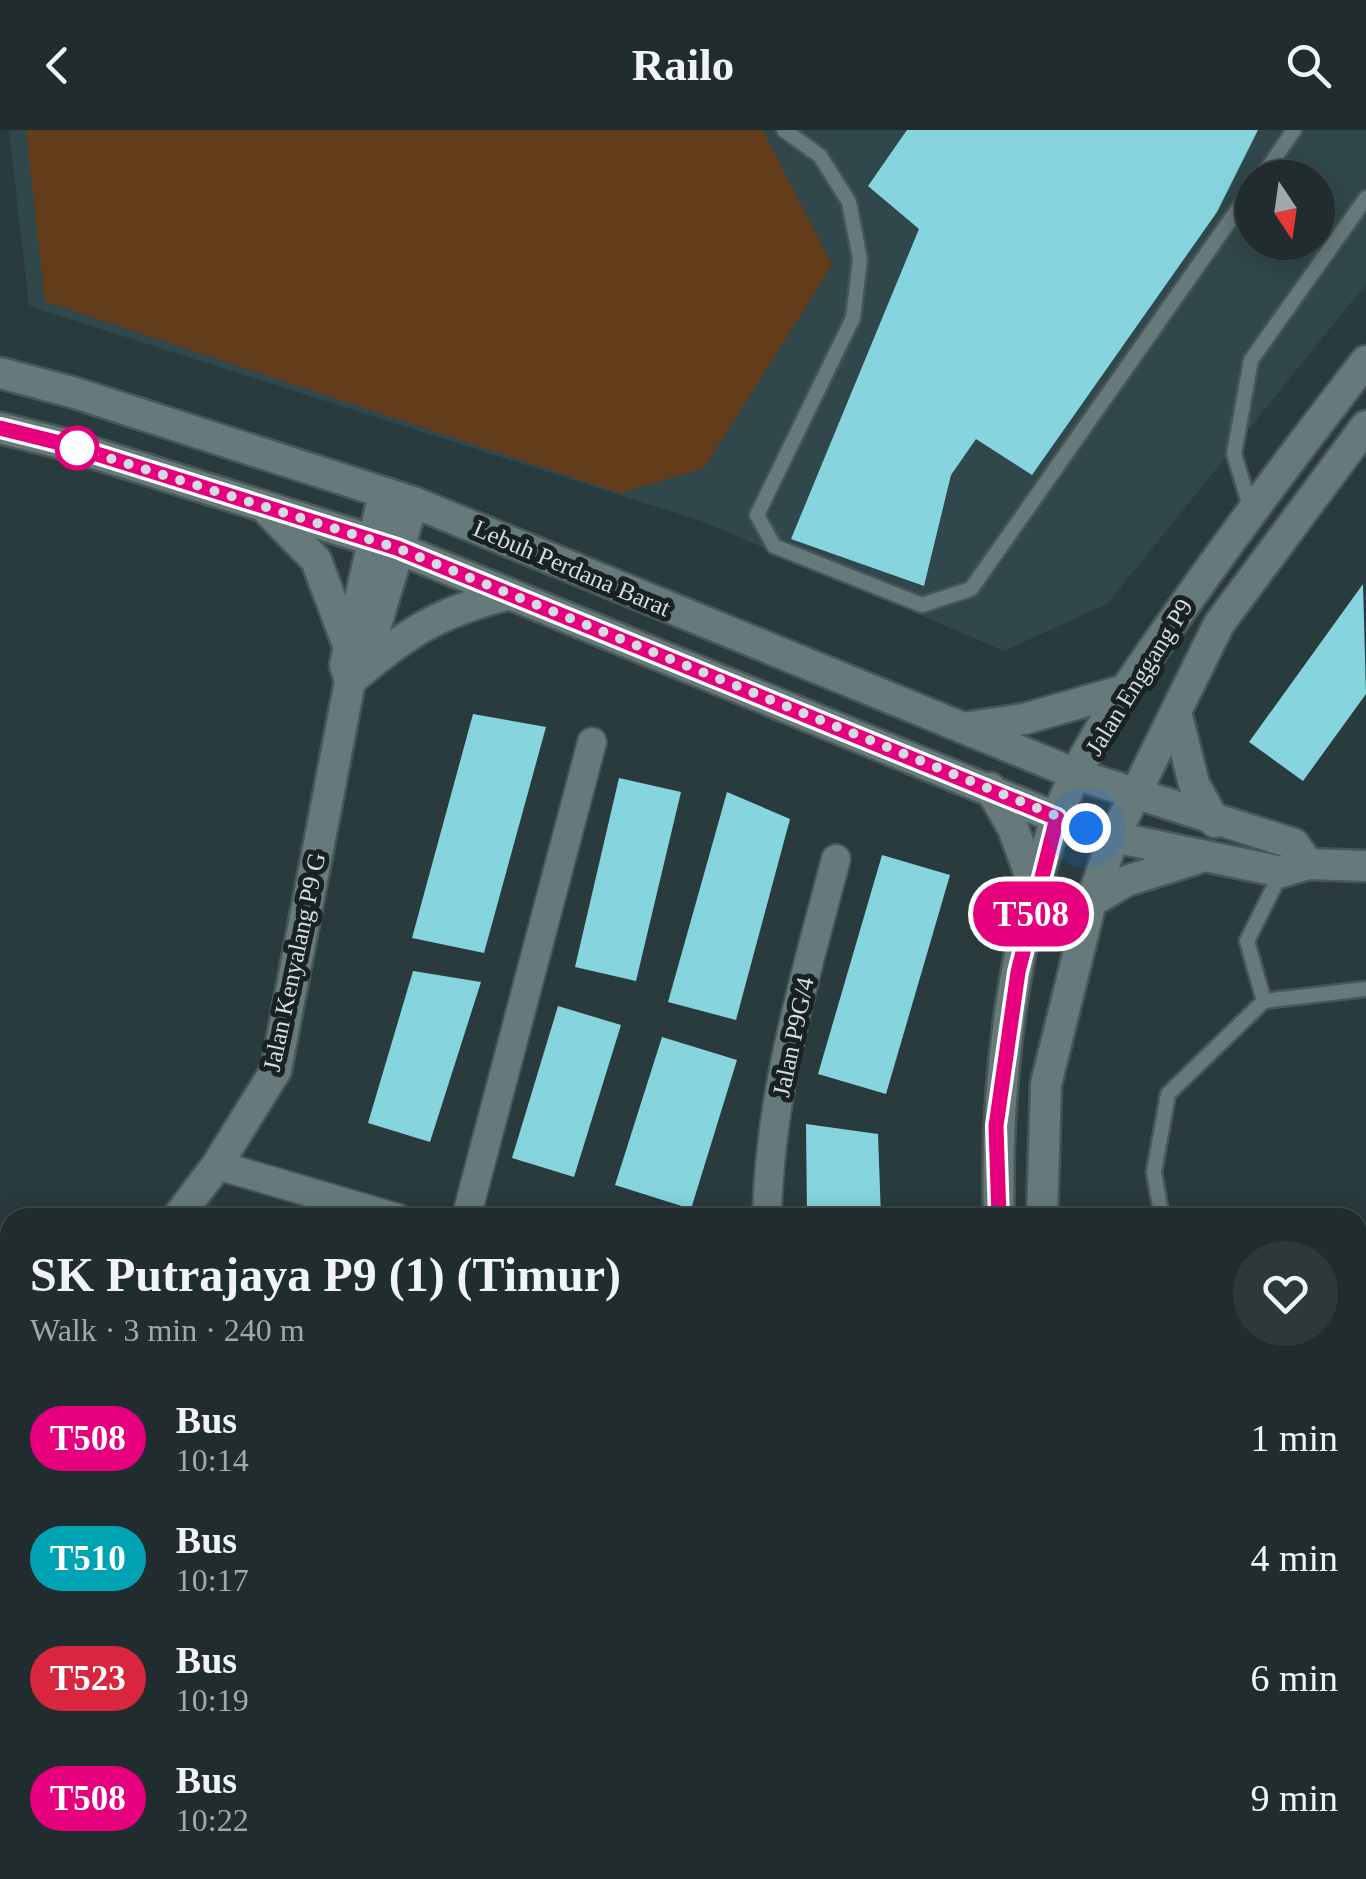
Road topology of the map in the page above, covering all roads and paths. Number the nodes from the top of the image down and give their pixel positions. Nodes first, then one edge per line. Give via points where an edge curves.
1 (784, 130) edge
2 (1294, 130) edge
3 (1273, 160) edge
4 (1366, 198) edge
5 (1235, 213) edge
6 (1366, 361) edge
7 (0, 373) edge
8 (1366, 426) edge
9 (0, 428) edge
10 (398, 497) junction
11 (261, 505) junction
12 (1251, 510) junction
13 (385, 544) junction
14 (510, 594) junction
15 (354, 667) junction
16 (1125, 690) junction
17 (1176, 712) junction
18 (960, 729) junction
19 (592, 742) dead end
20 (1078, 775) junction
21 (990, 788) junction
22 (1133, 796) junction
23 (1057, 818) junction
24 (1215, 822) junction
25 (1114, 837) junction
26 (1203, 857) junction
27 (836, 859) dead end
28 (1366, 866) edge
29 (1295, 868) junction
30 (1036, 890) junction
31 (1091, 902) junction
32 (1366, 989) edge
33 (1264, 1000) junction
34 (217, 1165) junction
35 (184, 1208) edge
36 (364, 1208) edge
37 (469, 1208) edge
38 (767, 1208) edge
39 (999, 1208) edge
40 (1042, 1208) edge
41 (1160, 1208) edge

1 - 5 lane via 820,156 848,202 860,260 853,318 757,515 774,546 922,605 971,589
2 - 3 lane
4 - 12 lane via 1251,360 1234,454
6 - 12 street, Jalan Enggang P9
7 - 10 street, Lebuh Perdana Barat
8 - 17 street, Jalan Enggang P9 via 1219,624
9 - 11 street, Lebuh Perdana Barat
10 - 13 street, Jalan Kenyalang P9 G
10 - 18 street, Lebuh Perdana Barat
11 - 13 street, Lebuh Perdana Barat
11 - 15 street via 316,560
12 - 16 street, Jalan Enggang P9
13 - 14 street, Lebuh Perdana Barat
13 - 15 street, Jalan Kenyalang P9 G
14 - 15 street via 424,623
14 - 21 street, Lebuh Perdana Barat
15 - 34 street, Jalan Kenyalang P9 G via 276,1070
16 - 18 street
16 - 20 street, Jalan Enggang P9
17 - 22 street, Jalan Enggang P9
17 - 24 street via 1194,784
18 - 20 street, Lebuh Perdana Barat
19 - 37 street
20 - 22 street, Lebuh Perdana Barat
20 - 23 street, Jalan Enggang P9
21 - 23 street, Lebuh Perdana Barat
21 - 30 street
22 - 24 street, Lebuh Perdana Barat
22 - 25 street, Jalan Enggang P9
23 - 25 street, Lebuh Perdana Barat
23 - 30 street, Jalan Enggang P9
24 - 29 street, Lebuh Perdana Barat via 1294,844
25 - 26 street, Lebuh Perdana Barat
25 - 31 street, Jalan Enggang P9
26 - 29 street, Lebuh Perdana Barat
26 - 31 street via 1126,881
27 - 38 street, Jalan P9G/4 via 787,1048
28 - 29 street, Lebuh Perdana Barat
29 - 33 lane via 1247,941
30 - 39 street, Jalan Enggang P9 via 996,1126
31 - 40 street, Jalan Enggang P9 via 1046,1084
32 - 33 lane
33 - 41 lane via 1168,1094 1154,1172
34 - 35 street, Jalan Kenyalang P9 G
34 - 36 street

